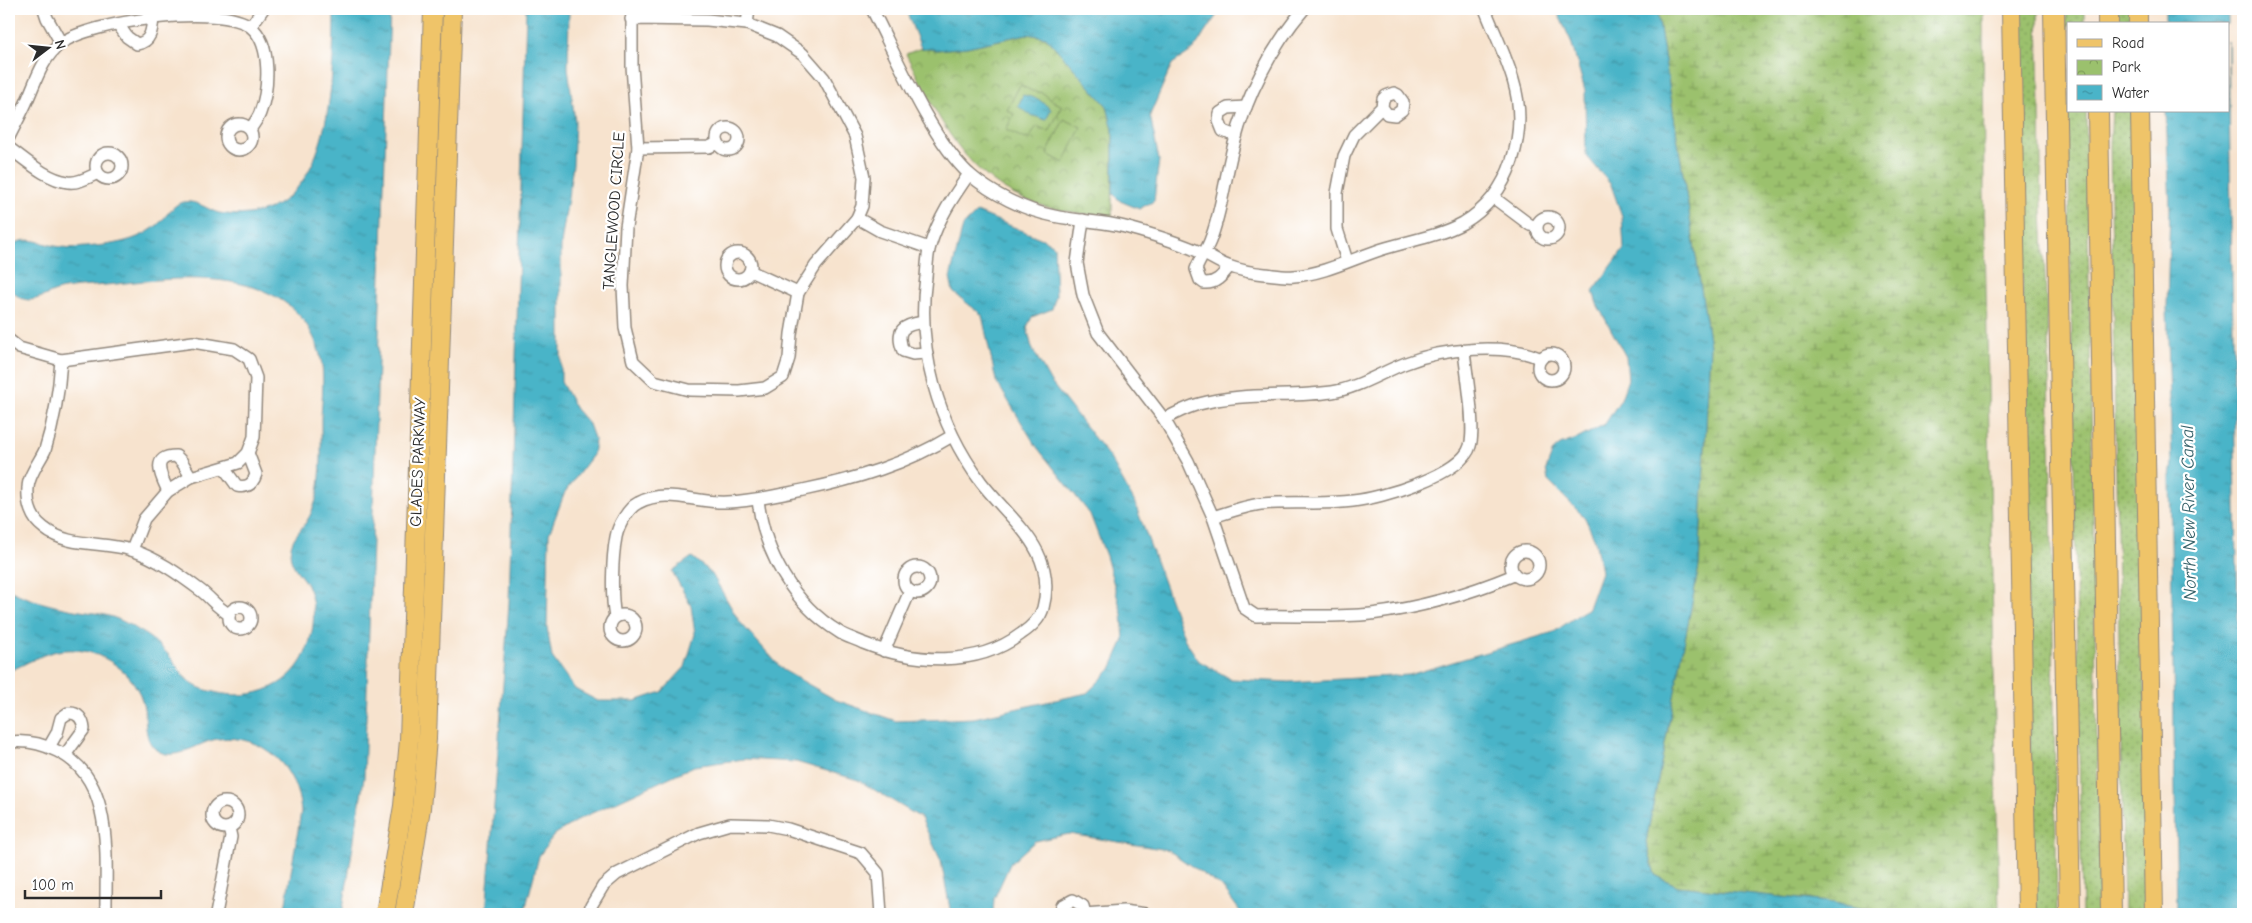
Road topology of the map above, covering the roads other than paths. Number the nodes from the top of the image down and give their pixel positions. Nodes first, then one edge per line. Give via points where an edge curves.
1 (44, 9) edge
2 (263, 9) edge
3 (433, 9) edge
4 (452, 9) edge
5 (749, 9) edge
6 (872, 9) edge
7 (1304, 9) edge
8 (1485, 9) edge
9 (2011, 9) edge
10 (2044, 9) edge
11 (2054, 9) edge
12 (2096, 9) edge
13 (2108, 9) edge
14 (2138, 9) edge
15 (631, 14) edge
16 (154, 18) junction
17 (2096, 22) edge
18 (2108, 22) edge
19 (2138, 22) edge
20 (118, 24) junction
21 (747, 24) junction
22 (251, 26) junction
23 (61, 43) junction
24 (1246, 107) junction
25 (1382, 107) dead end
26 (2098, 112) edge
27 (2140, 112) edge
28 (250, 130) dead end
29 (9, 136) edge
30 (1236, 136) junction
31 (718, 143) dead end
32 (9, 148) edge
33 (638, 148) junction
34 (98, 172) dead end
35 (969, 174) junction
36 (2057, 178) junction
37 (1494, 198) junction
38 (857, 218) junction
39 (1082, 220) junction
40 (1536, 226) dead end
41 (930, 248) junction
42 (1203, 253) junction
43 (1347, 261) junction
44 (1229, 267) junction
45 (750, 271) dead end
46 (798, 293) junction
47 (923, 322) junction
48 (9, 340) edge
49 (1464, 351) junction
50 (926, 353) junction
51 (1541, 359) dead end
52 (61, 360) junction
53 (1164, 419) junction
54 (952, 436) junction
55 (248, 453) junction
56 (224, 468) junction
57 (191, 477) junction
58 (168, 491) junction
59 (758, 500) junction
60 (1213, 517) junction
61 (132, 550) junction
62 (1514, 575) dead end
63 (910, 591) dead end
64 (230, 614) dead end
65 (615, 617) dead end
66 (884, 651) junction
67 (9, 742) edge
68 (49, 747) junction
69 (66, 755) junction
70 (229, 828) dead end
71 (106, 914) edge
72 (216, 914) edge
73 (385, 914) edge
74 (404, 914) edge
75 (589, 914) edge
76 (881, 914) edge
77 (1060, 914) edge
78 (1085, 914) edge
79 (1146, 914) edge
80 (2027, 914) edge
81 (2070, 914) edge
82 (2112, 914) edge
83 (2154, 914) edge

1 - 23 street
2 - 22 street
3 - 73 main road, GLADES PARKWAY via 409,740 403,806
4 - 74 main road, GLADES PARKWAY via 427,739 422,808
5 - 21 street
6 - 35 street via 937,133
7 - 24 street via 1263,72
8 - 37 street via 1518,99 1517,144 1510,168
9 - 80 main road
10 - 36 highway
11 - 36 highway
12 - 17 highway
13 - 18 highway
14 - 19 main road
15 - 21 street, TANGLEWOOD CIRCLE
15 - 33 street, TANGLEWOOD CIRCLE
16 - 20 street
16 - 20 street via 148,39 137,44
16 - 22 street via 211,16
20 - 23 street via 84,32
21 - 38 street, TANGLEWOOD CIRCLE via 777,36 803,54 824,78 841,106 856,136 861,155 864,190
22 - 28 street via 262,40 267,56 260,113
23 - 29 street via 39,70
24 - 30 street
24 - 30 street via 1228,108 1220,113 1223,131
25 - 43 street via 1354,135 1344,156 1337,194 1337,229
26 - 82 highway
27 - 83 main road
30 - 42 street via 1214,230
31 - 33 street via 709,148
32 - 34 street via 45,173 68,182
33 - 46 street, TANGLEWOOD CIRCLE via 626,227 625,328 634,361 654,381 689,390 740,392 765,388 783,377 789,358
35 - 39 street via 1005,198 1034,212
35 - 41 street via 950,202
36 - 81 highway
37 - 40 street
37 - 43 street via 1463,222 1440,233
38 - 41 street via 880,231
38 - 46 street, TANGLEWOOD CIRCLE via 816,265
39 - 42 street via 1121,226
39 - 53 street via 1077,263 1082,295 1098,333
41 - 47 street
42 - 44 street
42 - 44 street via 1196,269 1204,283 1216,281
43 - 44 street via 1318,272 1293,276
45 - 46 street
47 - 50 street
47 - 50 street via 908,325 900,332 899,339 903,351
48 - 52 street via 19,348
49 - 51 street via 1505,350
49 - 53 street via 1408,362 1333,392 1226,398 1197,404
49 - 60 street via 1472,432 1470,446 1464,458 1446,471 1398,490 1354,501 1260,504
50 - 54 street
52 - 55 street via 192,342 234,349 249,359 256,378 254,437
52 - 61 street via 59,398 52,428 28,486 30,511 43,528 65,540
53 - 60 street via 1188,460
54 - 59 street via 926,452 855,478
54 - 66 street via 981,481 1033,542 1042,560 1046,580 1043,609 1028,629 1008,644 988,652 920,659
55 - 56 street via 238,463
55 - 56 street via 256,474 254,482 248,486 237,486
56 - 57 street
57 - 58 street
57 - 58 street via 176,456 164,458 159,471
58 - 61 street via 144,519
59 - 65 street via 725,502 677,495 652,496 636,504 623,519 616,536 612,604
59 - 66 street via 766,540 778,567 794,590 816,614 840,633
60 - 62 street via 1244,608 1256,616 1370,614 1432,603
61 - 64 street via 168,568
63 - 66 street
67 - 68 street
68 - 69 street
68 - 69 street via 61,718 68,713 78,715 84,729
69 - 71 street via 93,786 101,809
70 - 72 street via 231,837
75 - 76 street via 603,886 617,874 699,833 730,824 788,829 861,853 878,873
77 - 78 street via 1062,906 1073,900 1080,903
78 - 79 street via 1123,911

